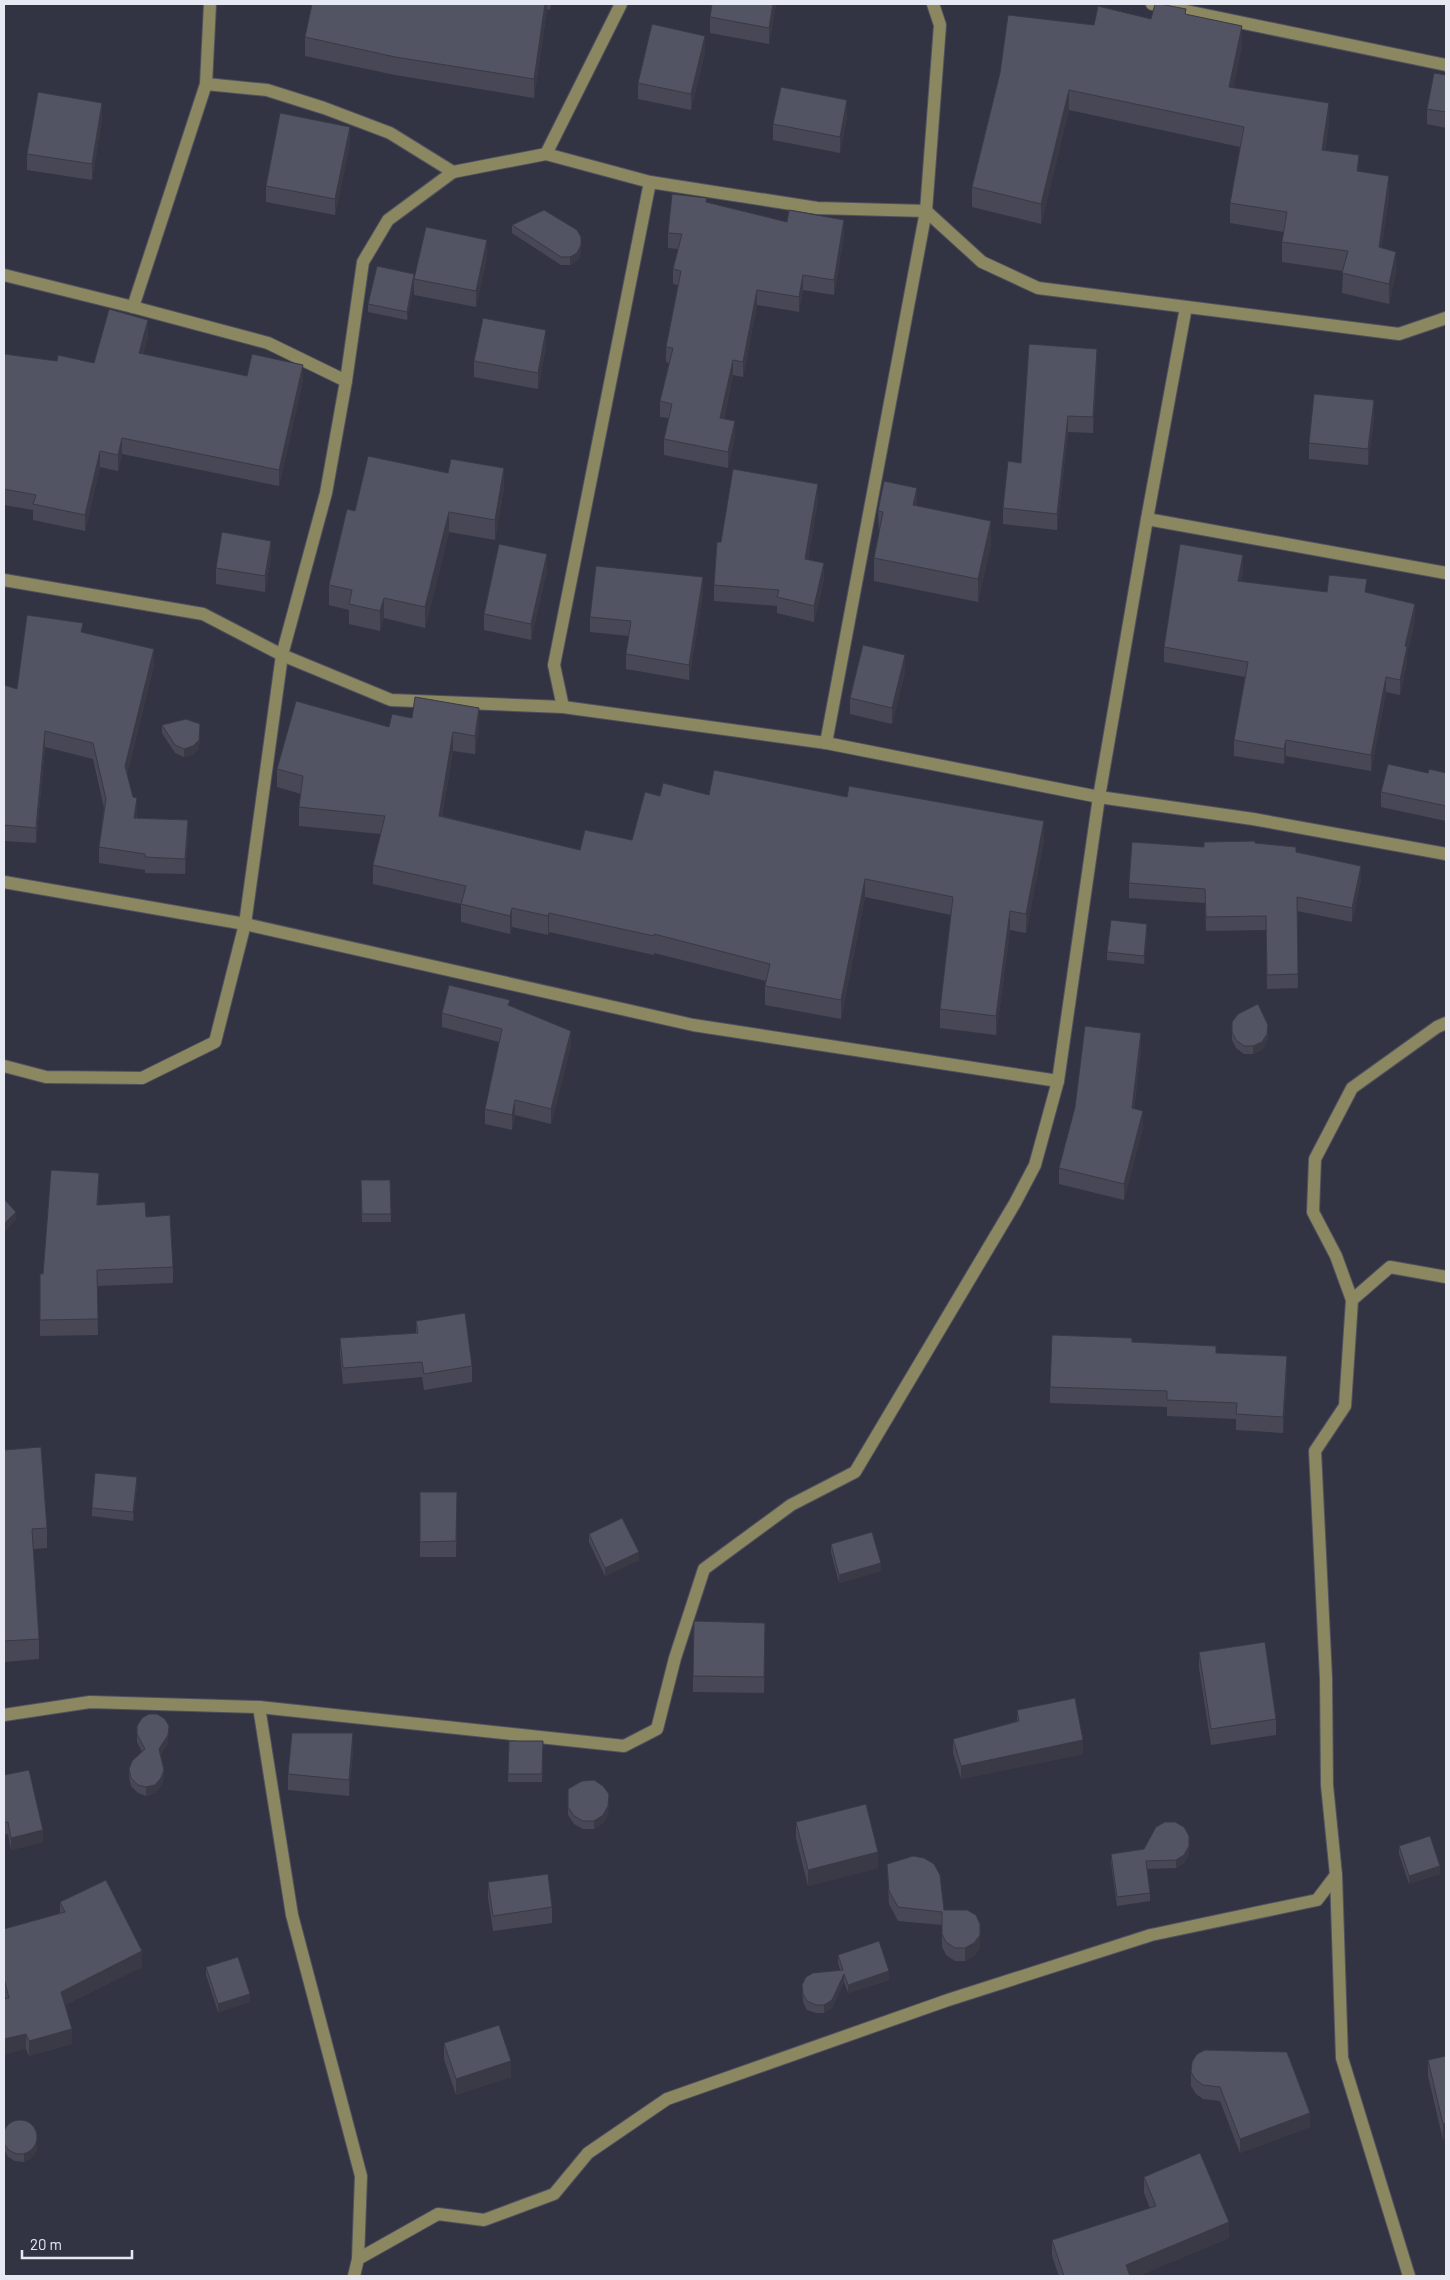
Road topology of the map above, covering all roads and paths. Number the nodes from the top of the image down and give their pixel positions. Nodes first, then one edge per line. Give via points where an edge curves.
1 (210, 4) edge
2 (621, 4) edge
3 (933, 4) edge
4 (1152, 4) edge
5 (1446, 65) edge
6 (206, 84) junction
7 (546, 154) junction
8 (452, 172) junction
9 (650, 182) junction
10 (926, 211) junction
11 (4, 275) edge
12 (133, 307) junction
13 (1186, 307) junction
14 (1446, 318) edge
15 (346, 381) junction
16 (1146, 519) junction
17 (1446, 573) edge
18 (4, 580) edge
19 (282, 656) junction
20 (563, 707) junction
21 (826, 743) junction
22 (1099, 797) junction
23 (1446, 854) edge
24 (4, 882) edge
25 (245, 924) junction
26 (1446, 1023) edge
27 (4, 1066) edge
28 (1058, 1081) junction
29 (1446, 1277) edge
30 (1352, 1300) junction
31 (259, 1707) junction
32 (4, 1714) edge
33 (1336, 1875) junction
34 (358, 2260) junction
35 (354, 2276) edge
36 (1409, 2276) edge

1 - 6 street
2 - 7 street
3 - 10 street via 940,25
4 - 5 street
6 - 8 street via 267,90 324,108 390,132
6 - 12 street
7 - 8 street
7 - 9 street
8 - 15 street via 388,220 363,262
9 - 10 street via 817,208
9 - 20 street via 554,665
10 - 13 street via 982,262 1038,288
10 - 21 street
11 - 12 street
12 - 15 street via 268,343
13 - 14 street via 1399,334
13 - 16 street
15 - 19 street via 326,493
16 - 17 street
16 - 22 street
18 - 19 street via 203,614
19 - 20 street via 391,700
19 - 25 street
20 - 21 street
21 - 22 street
22 - 23 street via 1253,819
22 - 28 street
24 - 25 street
25 - 27 street via 215,1042 142,1078 46,1077
25 - 28 street via 693,1025
26 - 30 street via 1352,1088 1315,1159 1312,1212 1336,1256
28 - 31 street via 1035,1165 854,1472 791,1505 704,1569 675,1658 657,1729 624,1746
29 - 30 street via 1390,1267
30 - 33 street via 1345,1406 1316,1451 1326,1678 1326,1785
31 - 32 street via 90,1702
31 - 34 street via 292,1915 361,2176
33 - 34 street via 1317,1900 1151,1935 948,2000 667,2098 588,2153 554,2194 484,2220 438,2214
33 - 36 street via 1342,2058
34 - 35 street

